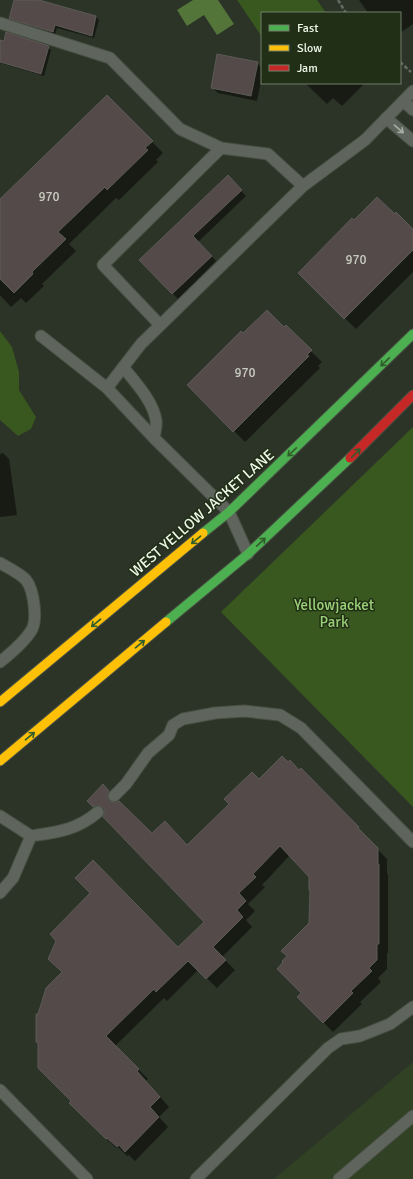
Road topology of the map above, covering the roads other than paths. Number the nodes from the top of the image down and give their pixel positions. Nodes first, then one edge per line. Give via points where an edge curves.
1 (0, 23) edge
2 (413, 91) edge
3 (403, 101) junction
4 (413, 110) edge
5 (386, 118) junction
6 (413, 141) edge
7 (221, 148) junction
8 (303, 186) junction
9 (160, 325) junction
10 (413, 334) edge
11 (41, 336) dead end
12 (123, 367) junction
13 (107, 388) junction
14 (413, 395) edge
15 (154, 438) junction
16 (229, 512) junction
17 (248, 554) junction
18 (0, 563) edge
19 (0, 662) edge
20 (0, 702) edge
21 (0, 761) edge
22 (114, 796) dead end
23 (98, 812) dead end
24 (0, 816) edge
25 (31, 836) junction
26 (413, 842) edge
27 (0, 893) edge
28 (413, 1007) edge
29 (0, 1090) edge
30 (413, 1116) edge
31 (87, 1179) edge
32 (196, 1179) edge
33 (339, 1179) edge

1 - 7 lane via 110,58 180,129
2 - 3 lane
3 - 4 lane
3 - 5 lane
5 -> 6 lane
5 - 8 lane via 364,140
7 - 8 lane via 268,154
7 - 9 lane via 103,265
8 - 9 lane
9 - 12 lane
10 -> 16 street, WEST YELLOW JACKET LANE
11 - 13 lane
12 - 13 lane
12 - 15 lane via 143,392 154,412
13 - 15 lane
17 -> 14 street via 354,455
15 - 16 lane
16 - 17 lane
16 -> 20 street, WEST YELLOW JACKET LANE
21 -> 17 street
18 - 19 lane via 26,580 32,592 35,613 32,630 10,655
22 - 26 lane via 148,753 169,735 173,725 183,720 215,713 244,711 280,715 301,728
23 - 25 lane via 87,821 64,831
24 - 25 lane
25 - 27 lane via 13,878
28 - 32 lane via 390,1024 360,1036 341,1039 328,1048
29 - 31 lane
30 - 33 lane

